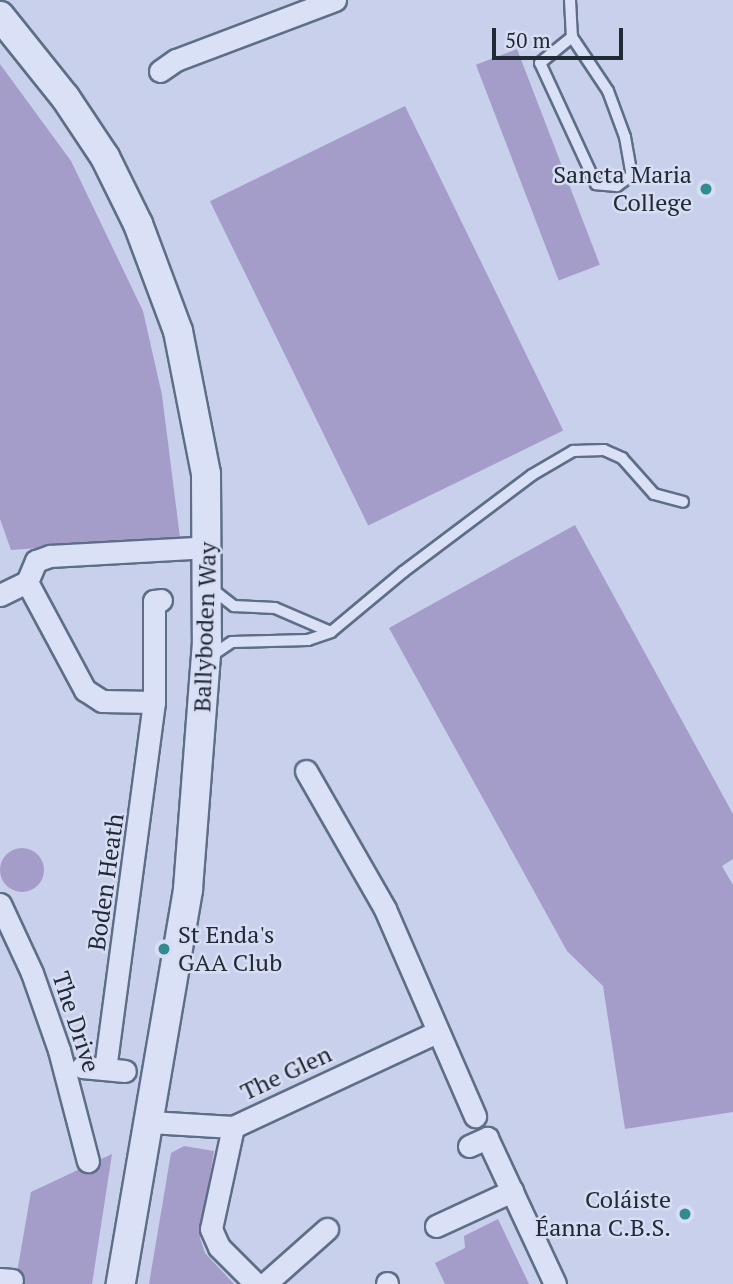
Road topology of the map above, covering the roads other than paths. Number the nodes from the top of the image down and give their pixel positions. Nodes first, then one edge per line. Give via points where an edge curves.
1 (335, 0) edge
2 (570, 0) edge
3 (0, 16) edge
4 (572, 37) junction
5 (160, 71) dead end
6 (682, 502) dead end
7 (209, 547) junction
8 (27, 582) junction
9 (208, 586) junction
10 (0, 595) edge
11 (161, 600) dead end
12 (331, 632) junction
13 (206, 659) junction
14 (153, 702) junction
15 (306, 771) dead end
16 (0, 904) edge
17 (437, 1032) junction
18 (82, 1068) dead end
19 (475, 1116) dead end
20 (150, 1122) junction
21 (233, 1127) junction
22 (469, 1146) dead end
23 (88, 1161) dead end
24 (512, 1191) junction
25 (436, 1226) dead end
26 (327, 1229) dead end
27 (121, 1284) edge
28 (256, 1284) edge
29 (265, 1284) edge
30 (555, 1284) edge

1 - 5 street via 176,60
2 - 4 lane
3 - 7 main road, Ballyboden Way via 78,117 138,224 178,331 194,395 206,474
4 - 4 lane via 607,91 625,137 632,175 617,186 596,184 540,63
6 - 12 lane via 653,494 622,458 604,450 573,451 468,523
7 - 8 street via 50,556 36,561
7 - 9 main road, Ballyboden Way
8 - 10 street
8 - 14 street via 85,690 102,701
9 - 12 lane via 233,606 275,608
9 - 13 main road, Ballyboden Way
11 - 14 street, Boden Heath via 154,601
12 - 13 lane via 308,640 232,642
13 - 20 main road, Ballyboden Way via 188,890
14 - 18 street, Boden Heath via 115,1070
15 - 17 street via 385,909
16 - 23 street, The Drive via 55,1037
17 - 19 street
17 - 21 street, The Glen
20 - 21 street, The Glen
20 - 27 main road, Ballyboden Way
21 - 28 street via 211,1229 219,1247
22 - 24 street via 487,1138
24 - 25 street
24 - 30 street
26 - 29 street

